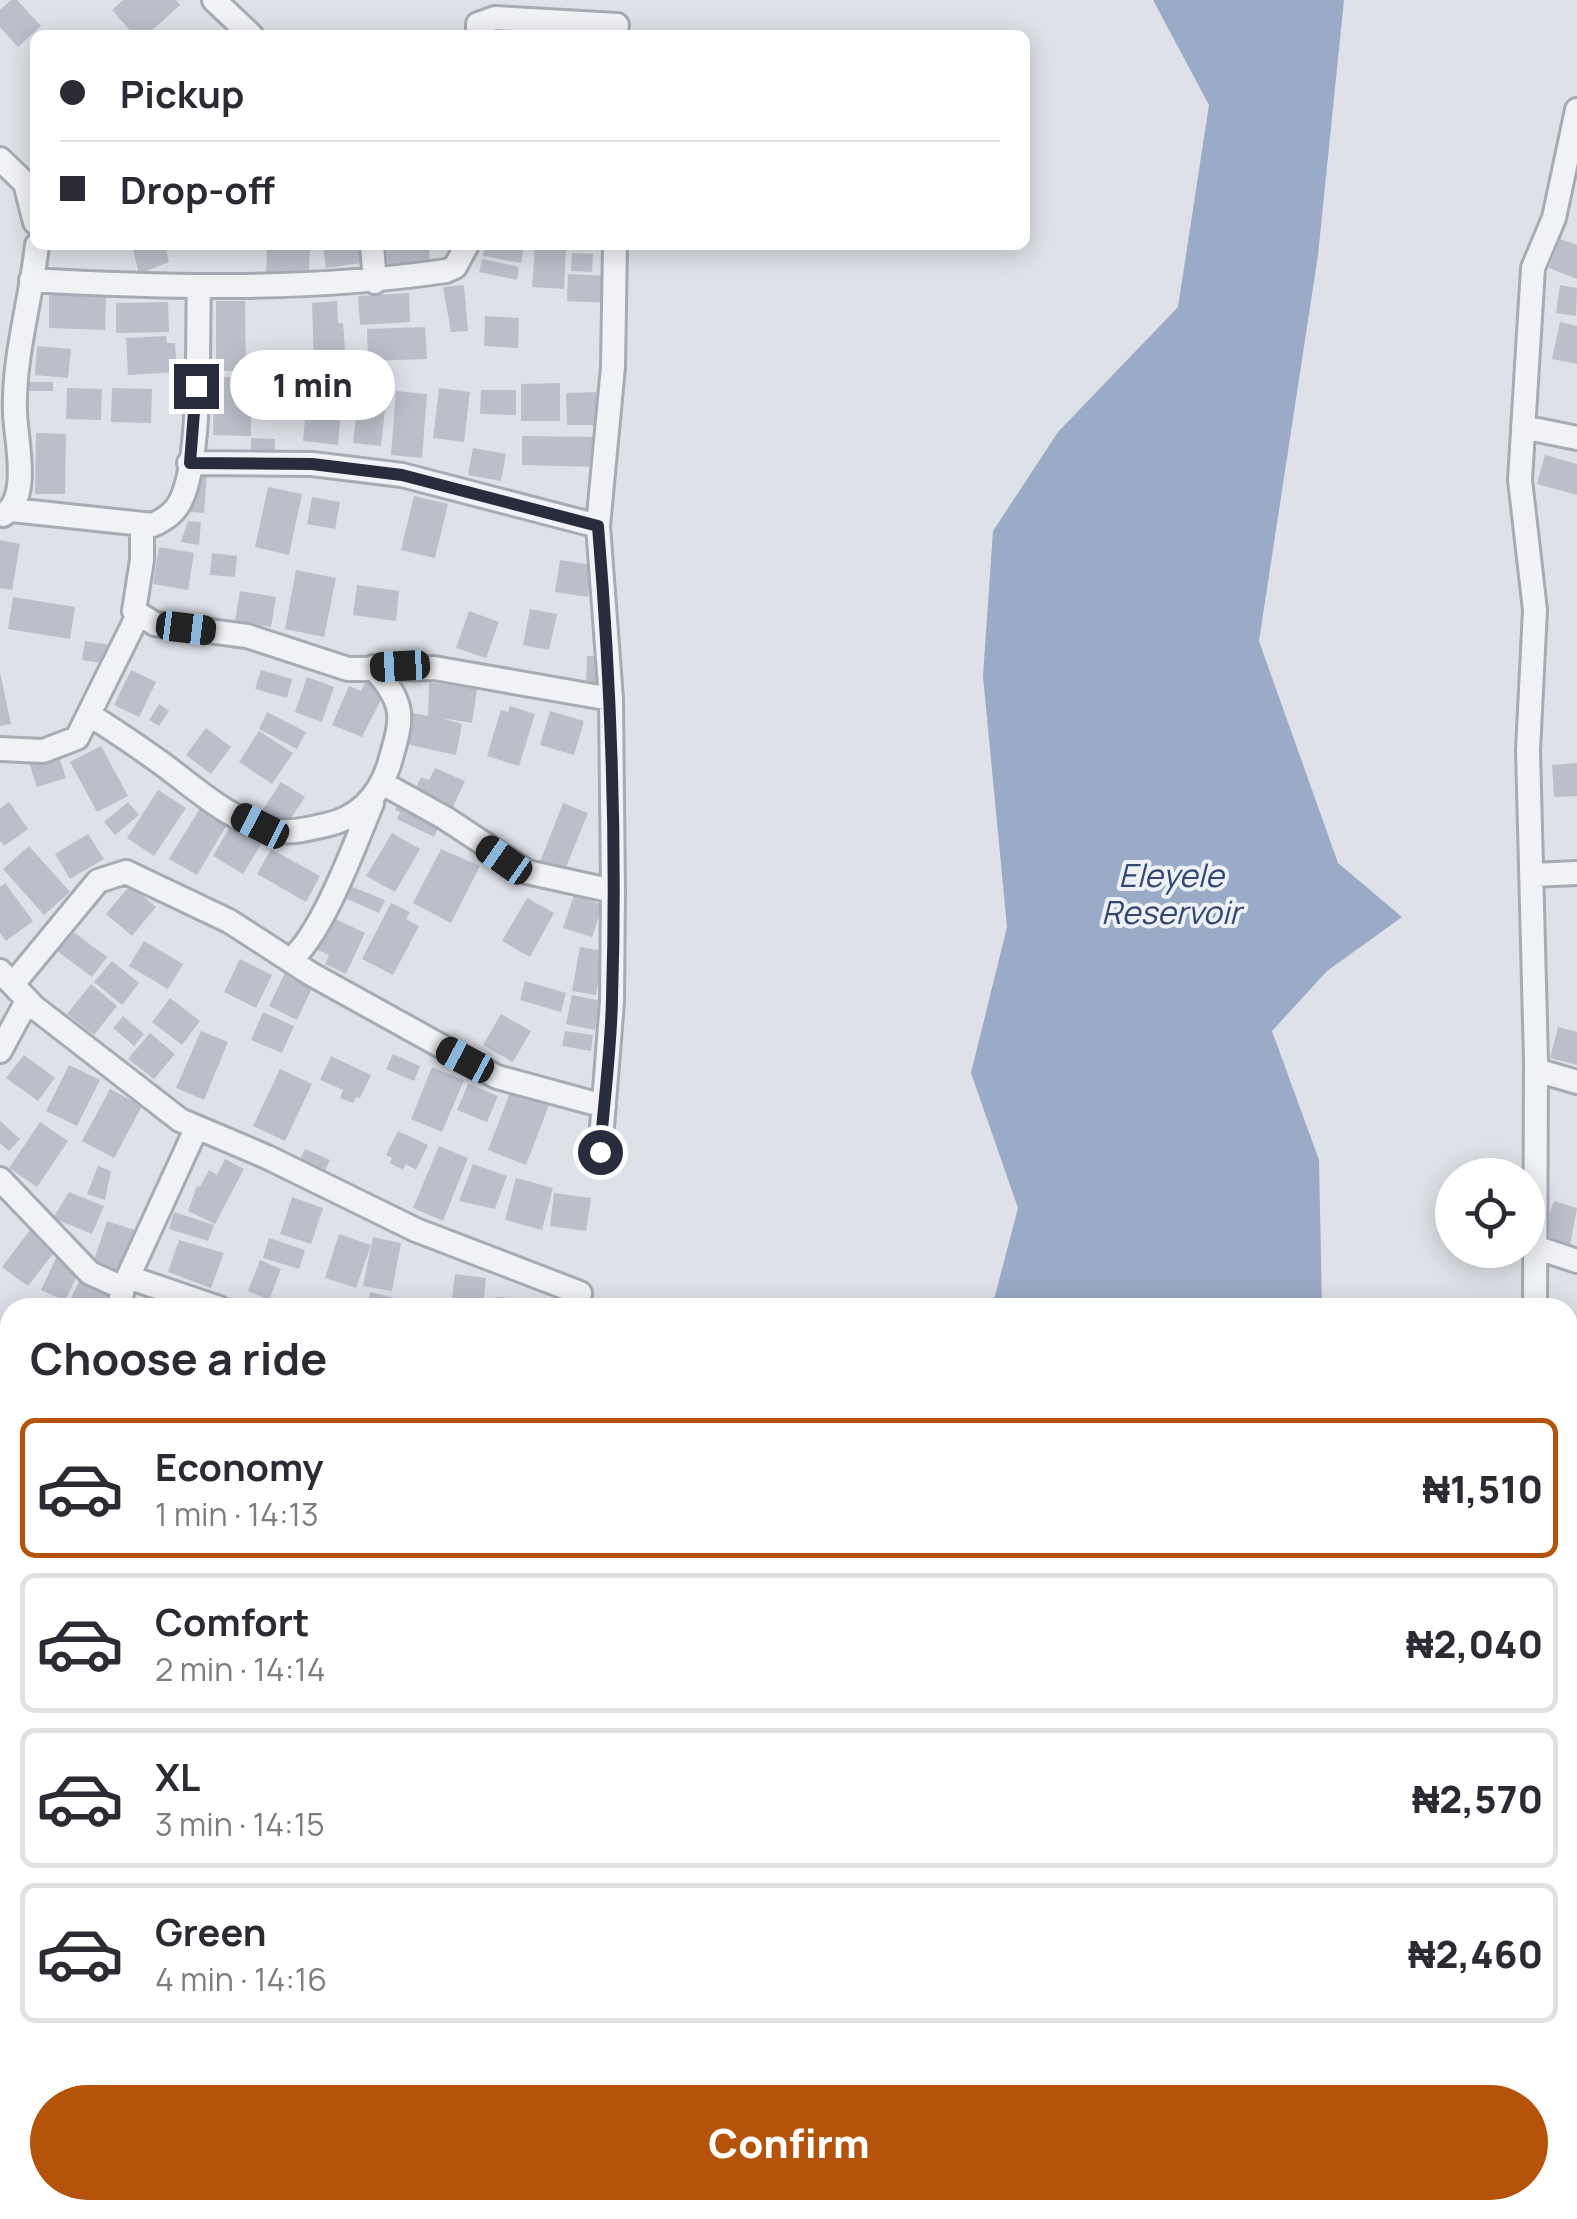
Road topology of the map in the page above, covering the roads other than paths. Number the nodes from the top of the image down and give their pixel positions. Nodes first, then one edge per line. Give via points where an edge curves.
1 (214, 0) edge
2 (616, 0) edge
3 (246, 30) edge
4 (478, 30) edge
5 (617, 30) edge
6 (1577, 110) edge
7 (0, 159) edge
8 (30, 202) edge
9 (1566, 221) edge
10 (36, 250) edge
11 (372, 250) edge
12 (464, 250) edge
13 (615, 250) edge
14 (31, 280) junction
15 (375, 282) junction
16 (199, 286) junction
17 (1523, 427) junction
18 (1577, 438) edge
19 (190, 463) junction
20 (6, 513) edge
21 (142, 524) junction
22 (598, 526) junction
23 (138, 614) junction
24 (372, 668) junction
25 (611, 698) junction
26 (90, 714) junction
27 (0, 750) edge
28 (379, 789) junction
29 (1577, 873) edge
30 (1532, 874) junction
31 (613, 890) junction
32 (290, 960) junction
33 (13, 985) edge
34 (0, 1052) edge
35 (1536, 1070) junction
36 (1577, 1082) edge
37 (604, 1106) junction
38 (196, 1128) junction
39 (600, 1152) dead end
40 (1536, 1158) edge
41 (0, 1179) edge
42 (1545, 1250) edge
43 (1577, 1260) edge
44 (1535, 1268) edge
45 (123, 1291) edge
46 (580, 1293) dead end
47 (163, 1298) edge
48 (1534, 1298) edge

1 - 3 street
2 - 5 street
4 - 5 street via 495,18
6 - 9 street
7 - 8 street via 25,183
9 - 17 street via 1532,268
10 - 14 street
11 - 15 street
12 - 15 street via 446,272
13 - 22 street via 613,367
14 - 16 street
14 - 20 street via 17,377 19,481
15 - 16 street
16 - 19 street
17 - 18 street
17 - 30 street via 1520,480 1535,610 1528,750
19 - 21 street via 181,500 169,517
19 - 22 street via 312,464 402,475
20 - 21 street
21 - 23 street via 133,603
22 - 25 street
23 - 24 street via 154,624 248,636 348,669
23 - 26 street
24 - 25 street via 469,672
24 - 28 street via 398,702 399,729
25 - 31 street
26 - 27 street via 77,738 64,745
26 - 28 street via 212,802 282,832 342,822
28 - 31 street via 435,812 527,872
28 - 32 street via 328,902
29 - 30 street
30 - 35 street
31 - 37 street
32 - 33 street via 230,921 126,872 98,880
32 - 37 street via 497,1078
33 - 34 street
33 - 38 street
35 - 36 street
35 - 40 street
37 - 39 street
38 - 45 street
38 - 46 street via 416,1230
41 - 45 street via 90,1272
42 - 43 street
44 - 48 street
45 - 47 street

